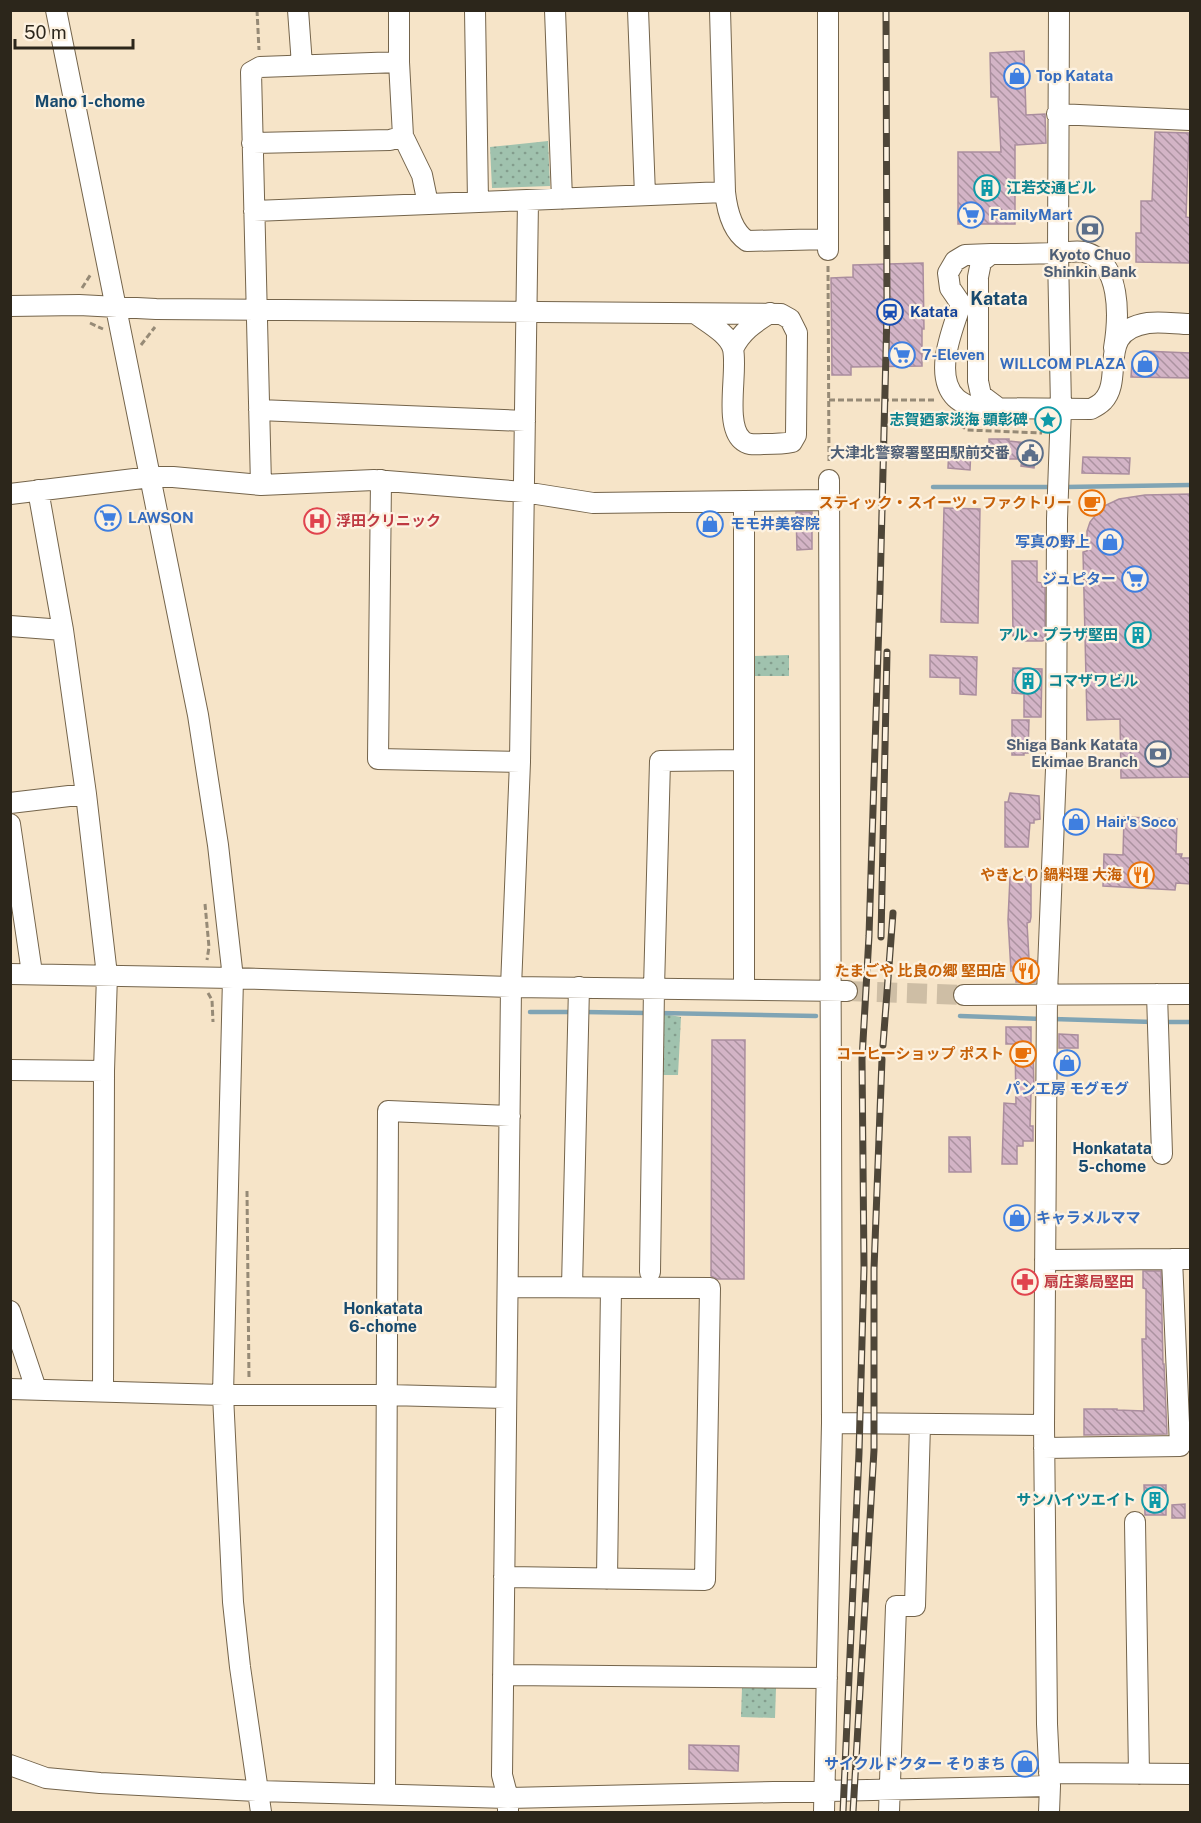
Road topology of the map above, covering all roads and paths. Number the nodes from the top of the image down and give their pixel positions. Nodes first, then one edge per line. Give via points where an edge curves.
1 (56, 10) edge
2 (256, 10) edge
3 (298, 10) edge
4 (399, 10) edge
5 (475, 10) edge
6 (555, 10) edge
7 (638, 10) edge
8 (720, 10) edge
9 (828, 10) edge
10 (1059, 10) edge
11 (399, 62) junction
12 (303, 65) junction
13 (260, 67) junction
14 (1057, 114) junction
15 (1191, 120) edge
16 (403, 136) junction
17 (252, 143) junction
18 (725, 192) junction
19 (645, 195) junction
20 (562, 199) junction
21 (528, 200) junction
22 (478, 202) junction
23 (428, 204) junction
24 (254, 212) junction
25 (828, 244) junction
26 (1058, 253) junction
27 (991, 254) junction
28 (1114, 288) junction
29 (969, 304) junction
30 (10, 306) edge
31 (116, 307) junction
32 (257, 310) junction
33 (526, 312) junction
34 (770, 313) junction
35 (696, 314) junction
36 (83, 320) dead end
37 (1148, 323) junction
38 (1191, 324) edge
39 (106, 330) dead end
40 (1114, 348) junction
41 (733, 349) junction
42 (829, 400) junction
43 (997, 407) junction
44 (1061, 408) junction
45 (259, 410) junction
46 (525, 421) junction
47 (1060, 434) junction
48 (151, 477) junction
49 (381, 480) junction
50 (829, 480) joint
51 (261, 485) junction
52 (38, 490) junction
53 (524, 492) junction
54 (10, 494) edge
55 (829, 500) junction
56 (744, 501) junction
57 (10, 626) edge
58 (63, 630) junction
59 (742, 760) junction
60 (520, 762) junction
61 (87, 794) junction
62 (10, 803) edge
63 (10, 824) edge
64 (13, 851) edge
65 (18, 929) edge
66 (10, 974) edge
67 (32, 974) junction
68 (107, 975) junction
69 (233, 978) junction
70 (511, 987) junction
71 (579, 987) junction
72 (654, 988) junction
73 (744, 988) junction
74 (839, 991) junction
75 (964, 994) tunnel mouth
76 (1191, 994) edge
77 (1047, 1010) junction
78 (1158, 1013) junction
79 (10, 1070) edge
80 (104, 1071) junction
81 (510, 1116) junction
82 (1162, 1154) dead end
83 (1181, 1259) edge
84 (1045, 1260) junction
85 (650, 1272) dead end
86 (508, 1287) junction
87 (572, 1287) junction
88 (611, 1288) junction
89 (10, 1311) edge
90 (10, 1389) edge
91 (36, 1389) junction
92 (102, 1391) junction
93 (223, 1395) junction
94 (387, 1395) junction
95 (506, 1398) junction
96 (832, 1423) junction
97 (920, 1424) junction
98 (1044, 1425) junction
99 (1044, 1448) junction
100 (1135, 1522) dead end
101 (504, 1577) junction
102 (607, 1578) junction
103 (503, 1675) junction
104 (827, 1678) junction
105 (12, 1762) edge
106 (1138, 1774) junction
107 (1191, 1774) edge
108 (1050, 1780) junction
109 (890, 1789) junction
110 (825, 1790) junction
111 (258, 1791) junction
112 (386, 1794) junction
113 (508, 1805) edge
114 (261, 1812) edge
115 (824, 1812) edge
116 (889, 1812) edge
117 (1049, 1812) edge
118 (1060, 1812) edge

1 - 31 street
2 - 13 path
3 - 12 street
4 - 11 street
5 - 22 street
6 - 20 street
7 - 19 street
8 - 18 street
9 - 25 street
10 - 14 street
11 - 12 street
11 - 16 street
12 - 13 street
13 - 17 street via 250,72
14 - 15 street
14 - 26 street
16 - 17 street via 390,140
16 - 23 street via 422,175
17 - 24 street
18 - 19 street
18 - 25 street via 738,234 747,241
19 - 20 street
20 - 21 street
21 - 22 street
21 - 33 street
22 - 23 street
23 - 24 street
24 - 32 street
25 - 42 path
26 - 27 street
26 - 28 street via 1082,252 1099,258
26 - 44 street
27 - 29 street via 981,262
27 - 29 street via 965,255 955,261 948,273 950,288
28 - 37 street via 1133,316
28 - 40 street via 1118,322
29 - 43 street via 981,395
29 - 43 street via 948,344 947,384 956,398 972,408
30 - 31 street
31 - 32 street
31 - 48 street
32 - 33 street
32 - 45 street
33 - 35 street
33 - 46 street
34 - 35 street
34 - 41 street via 750,326
34 - 41 street via 790,319 797,333 796,435 792,442 749,444 741,440 733,414
35 - 41 street via 727,338
36 - 39 path
37 - 38 street
37 - 40 street via 1122,336
40 - 44 street via 1111,386 1104,401 1091,409
42 - 47 path via 935,400 967,430
42 - 50 path
43 - 44 street
44 - 47 street
45 - 46 street
45 - 51 street
46 - 53 street
47 - 77 street via 1056,769
48 - 51 street
48 - 52 street
48 - 69 street via 201,738
49 - 51 street
49 - 53 street
49 - 60 street via 378,759
50 - 55 street
52 - 54 street
52 - 58 street
53 - 56 street via 593,502
53 - 60 street
55 - 56 street
55 - 74 street
56 - 59 street
57 - 58 street
58 - 61 street
59 - 72 street via 660,761
59 - 73 street
60 - 70 street
61 - 62 street
61 - 68 street
63 - 64 street
64 - 65 street
65 - 67 street
66 - 67 street
67 - 68 street
68 - 69 street
68 - 80 street
69 - 70 street
69 - 93 street
70 - 71 street
70 - 81 street
71 - 72 street
71 - 87 street
72 - 73 street
72 - 85 street
73 - 74 street
74 - 96 street
75 - 77 street
76 - 78 street
77 - 78 street
77 - 84 street
78 - 82 street
79 - 80 street
80 - 92 street
81 - 86 street
81 - 94 street via 388,1111
83 - 84 street
83 - 99 street via 1180,1446
84 - 98 street
86 - 87 street
86 - 95 street
87 - 88 street
88 - 102 street
88 - 102 street via 710,1288 705,1580
89 - 91 street
90 - 91 street
91 - 92 street
92 - 93 street
93 - 94 street
93 - 111 street via 234,1602
94 - 95 street
94 - 112 street
95 - 101 street
96 - 97 street
96 - 104 street
97 - 98 street
97 - 109 street via 915,1606 896,1606
98 - 99 street
99 - 108 street
100 - 106 street
101 - 102 street
101 - 103 street
103 - 104 street
103 - 113 street via 502,1775
104 - 110 street
105 - 111 street via 46,1778
106 - 107 street
106 - 108 street
108 - 109 street
108 - 117 street
108 - 118 street
109 - 110 street
109 - 116 street
110 - 113 street
110 - 115 street
111 - 112 street
111 - 114 street
112 - 113 street

